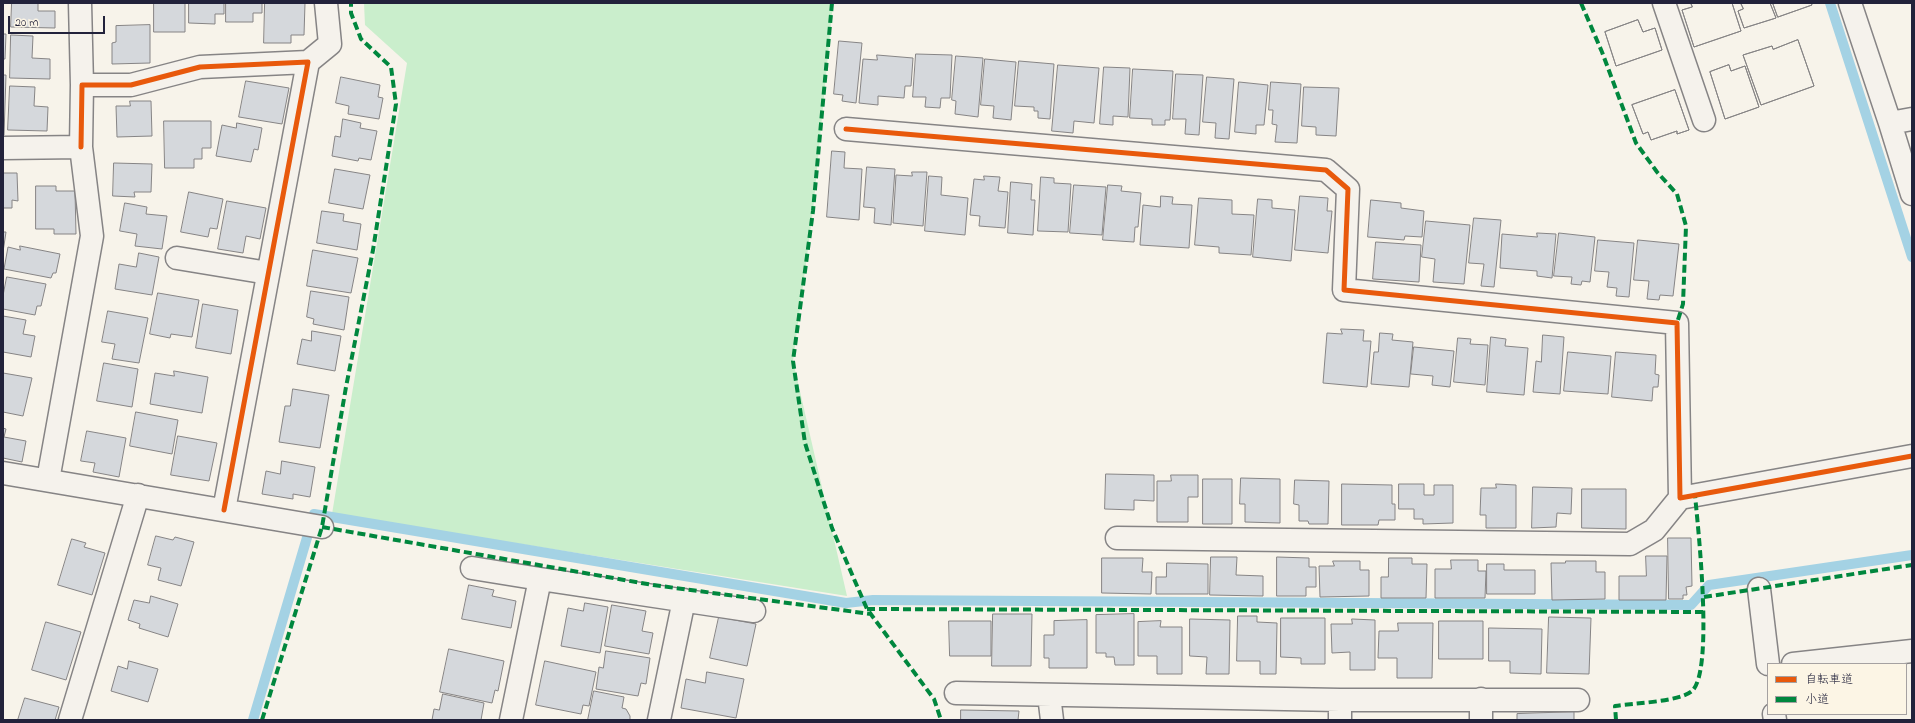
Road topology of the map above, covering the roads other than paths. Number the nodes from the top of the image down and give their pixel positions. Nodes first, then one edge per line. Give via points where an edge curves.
1 (80, 3) edge
2 (326, 3) edge
3 (1664, 3) edge
4 (1850, 3) edge
5 (308, 62) junction
6 (82, 85) junction
7 (1912, 119) edge
8 (1704, 120) dead end
9 (1890, 123) junction
10 (846, 129) dead end
11 (82, 147) junction
12 (3, 148) edge
13 (1912, 194) edge
14 (177, 258) dead end
15 (268, 273) junction
16 (1912, 456) edge
17 (3, 473) edge
18 (48, 480) junction
19 (138, 495) junction
20 (1680, 498) junction
21 (224, 510) junction
22 (322, 526) dead end
23 (1117, 538) dead end
24 (472, 568) dead end
25 (540, 580) junction
26 (1759, 589) dead end
27 (684, 600) junction
28 (754, 611) dead end
29 (1912, 651) edge
30 (1768, 663) edge
31 (1802, 663) edge
32 (956, 693) dead end
33 (1049, 695) junction
34 (1578, 700) dead end
35 (1340, 710) edge
36 (1481, 710) edge
37 (70, 720) edge
38 (511, 720) edge
39 (659, 720) edge
40 (1052, 720) edge

1 - 6 street
2 - 5 street via 330,44
3 - 8 street
4 - 9 street
5 - 6 street via 200,66 131,85
5 - 15 street
6 - 11 street
7 - 9 street
9 - 13 street
10 - 20 street via 1326,170 1348,189 1344,290 1677,323
11 - 12 street
11 - 18 street via 92,236
14 - 15 street
15 - 21 street
16 - 20 street
17 - 18 street
18 - 19 street
19 - 21 street
19 - 37 street
20 - 23 street via 1654,530 1630,544
21 - 22 street
24 - 25 street
25 - 27 street
25 - 38 street
26 - 30 street
27 - 28 street
27 - 39 street
29 - 31 street
32 - 33 street
33 - 35 street
33 - 40 street
34 - 36 street
35 - 36 street

